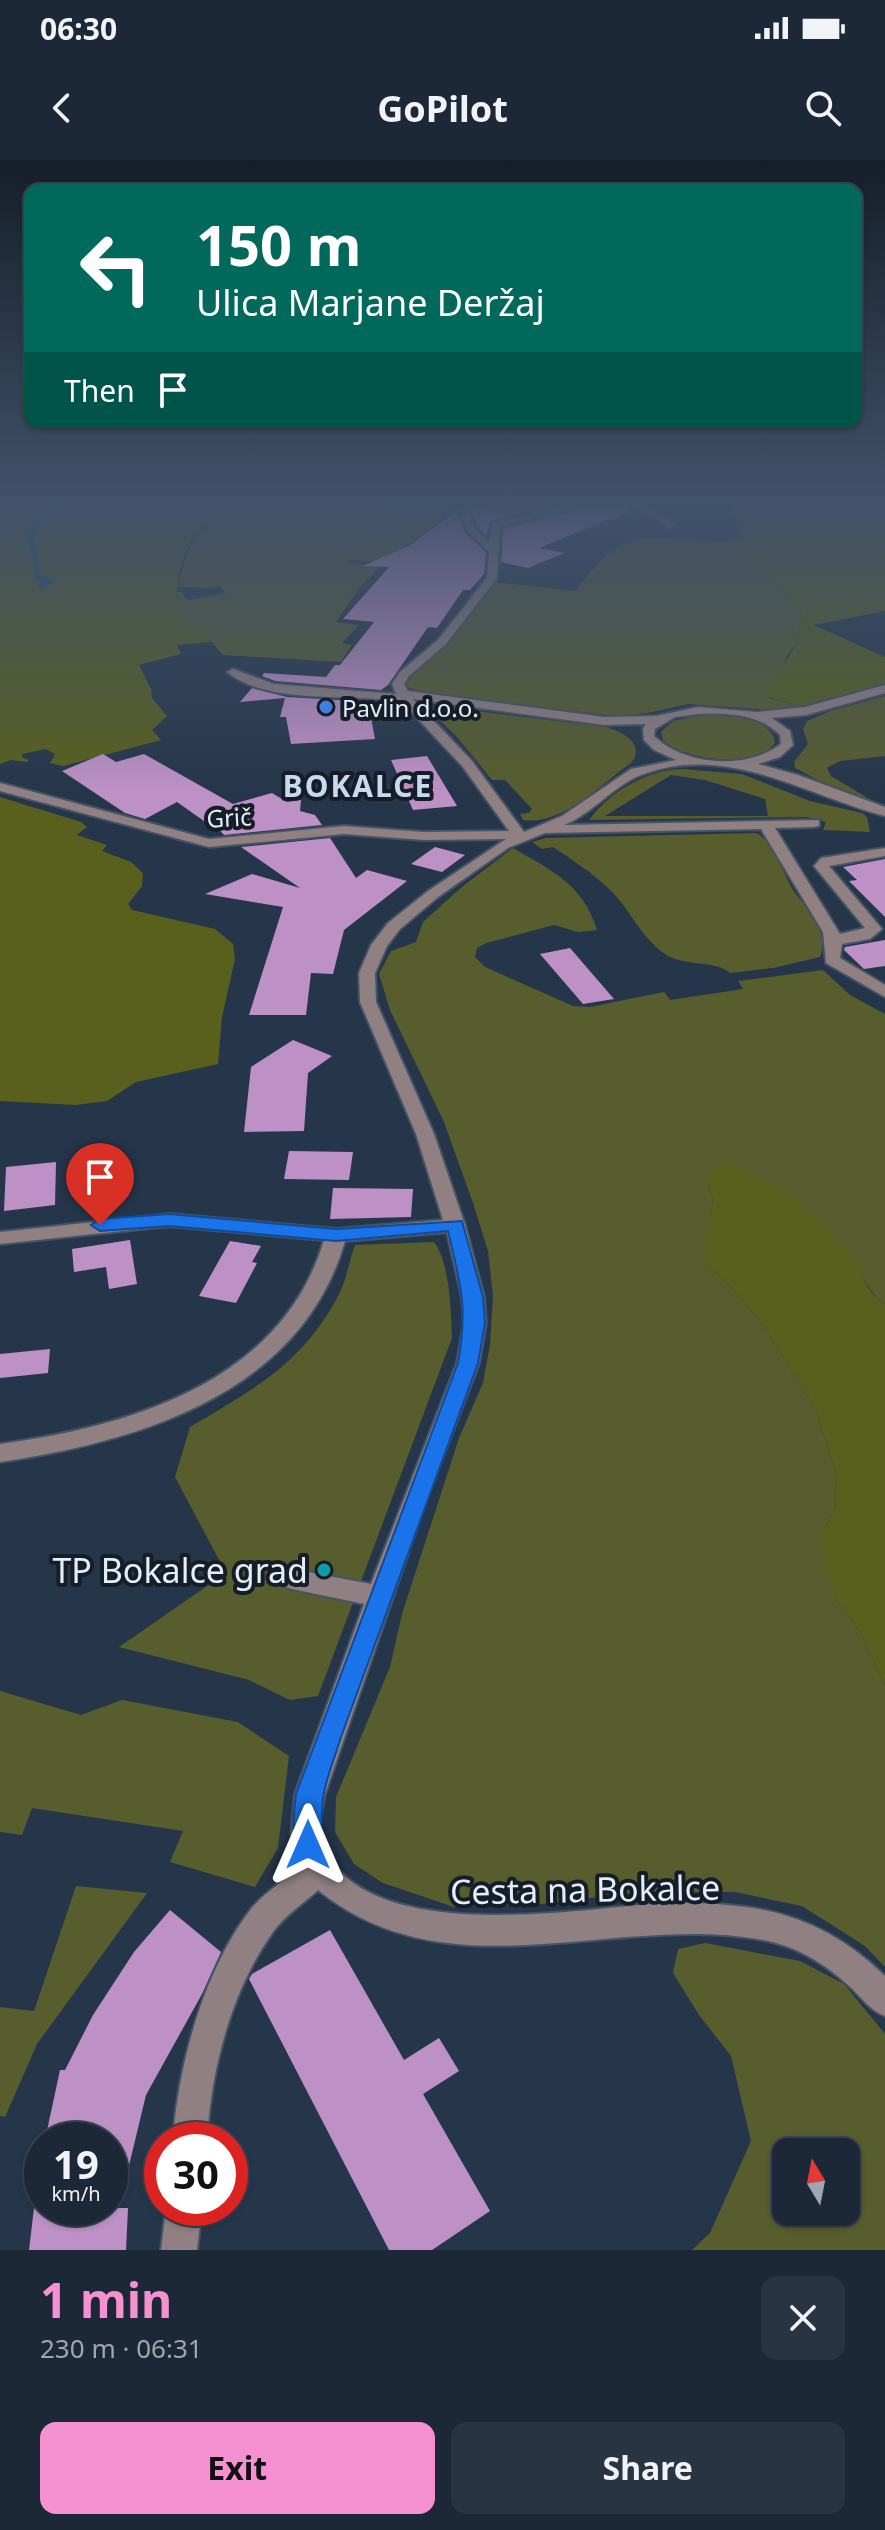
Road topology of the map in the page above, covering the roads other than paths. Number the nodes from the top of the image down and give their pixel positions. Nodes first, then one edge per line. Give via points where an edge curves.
1 (476, 599) edge
2 (233, 672) dead end
3 (885, 689) edge
4 (404, 696) junction
5 (806, 711) junction
6 (755, 716) junction
7 (658, 720) junction
8 (604, 721) junction
9 (784, 731) junction
10 (652, 742) junction
11 (776, 754) junction
12 (693, 761) junction
13 (740, 763) junction
14 (636, 772) junction
15 (793, 778) junction
16 (0, 787) edge
17 (885, 812) edge
18 (814, 823) dead end
19 (765, 824) junction
20 (528, 834) junction
21 (885, 852) edge
22 (834, 940) junction
23 (885, 992) edge
24 (455, 1225) junction
25 (336, 1235) junction
26 (0, 1238) edge
27 (0, 1453) edge
28 (292, 1579) dead end
29 (382, 1597) junction
30 (320, 1869) junction
31 (885, 2000) edge
32 (191, 2122) edge
33 (182, 2226) edge
34 (179, 2250) edge

1 - 4 street via 442,642 404,674 398,684
2 - 4 street, Cesta na Bokalce via 279,689
3 - 5 street, Cesta na Bokalce
4 - 8 street, Cesta na Bokalce
4 - 20 street
5 - 6 street, Cesta na Bokalce
5 - 9 street, Cesta na Bokalce
6 - 7 street, Cesta na Bokalce via 702,710
6 - 9 street, Cesta na Bokalce
7 - 8 street, Cesta na Bokalce
7 - 10 street, Cesta na Bokalce via 649,728
8 - 10 street, Cesta na Bokalce
9 - 11 street, Cesta na Bokalce via 788,741
10 - 12 street, Cesta na Bokalce
10 - 14 street, Cesta na Bokalce
11 - 13 street, Cesta na Bokalce
11 - 15 street
12 - 13 street, Cesta na Bokalce
12 - 14 street, Cesta na Bokalce
13 - 15 street, Cesta na Bokalce
14 - 20 street, Cesta na Bokalce via 567,819
15 - 17 street, Cesta na Bokalce
16 - 20 street, Grič via 209,843 344,830 424,836
18 - 19 street, Grič
19 - 20 street, Grič
19 - 22 street
20 - 24 street, Cesta na Bokalce via 503,845 394,926 367,973 368,1002 409,1093
21 - 22 street via 821,866 874,929 864,936
22 - 23 street via 832,960
24 - 25 street
24 - 29 street, Cesta na Bokalce via 473,1297 468,1363
25 - 26 street via 169,1220
25 - 27 street via 317,1288 298,1316 230,1378 163,1413 111,1432
28 - 29 street
29 - 30 street, Cesta na Bokalce via 310,1794 308,1845
30 - 31 street, Cesta na Bokalce via 345,1894 387,1917 432,1925 584,1928 665,1918 779,1927 831,1950
30 - 32 street via 263,1919 224,1987 193,2093
33 - 34 street

